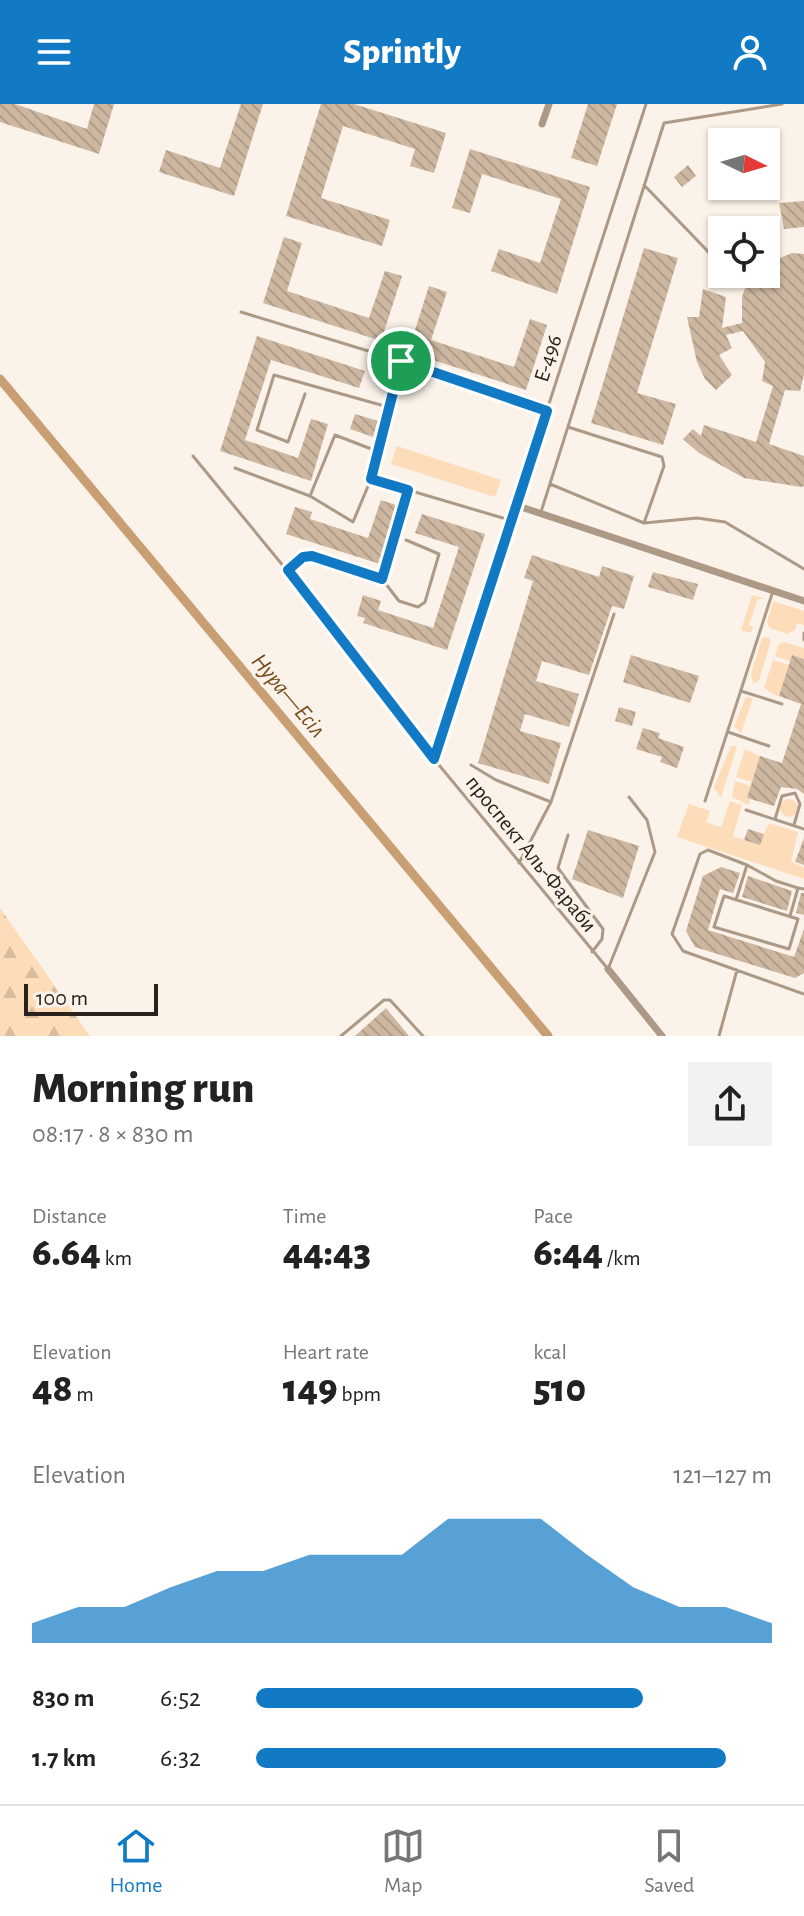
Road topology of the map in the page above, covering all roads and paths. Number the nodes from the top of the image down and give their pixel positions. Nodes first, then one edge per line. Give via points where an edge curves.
1 (549, 104) edge
2 (646, 104) edge
3 (782, 104) edge
4 (542, 124) dead end
5 (644, 185) junction
6 (708, 251) edge
7 (241, 312) dead end
8 (401, 361) junction
9 (305, 394) dead end
10 (388, 407) junction
11 (547, 411) junction
12 (568, 427) junction
13 (375, 451) junction
14 (193, 456) dead end
15 (235, 468) dead end
16 (371, 479) junction
17 (550, 484) junction
18 (408, 490) junction
19 (310, 496) junction
20 (518, 506) junction
21 (540, 514) junction
22 (513, 521) junction
23 (644, 523) junction
24 (406, 540) dead end
25 (804, 569) edge
26 (288, 570) junction
27 (382, 579) junction
28 (773, 591) junction
29 (804, 601) edge
30 (614, 614) dead end
31 (804, 633) edge
32 (804, 640) edge
33 (741, 691) junction
34 (782, 704) dead end
35 (728, 732) junction
36 (769, 746) dead end
37 (434, 759) junction
38 (471, 765) dead end
39 (629, 797) dead end
40 (705, 801) dead end
41 (551, 802) junction
42 (746, 810) dead end
43 (775, 819) junction
44 (794, 825) junction
45 (804, 829) edge
46 (568, 835) dead end
47 (519, 863) junction
48 (747, 865) junction
49 (798, 888) junction
50 (804, 889) edge
51 (736, 900) junction
52 (790, 917) junction
53 (592, 952) junction
54 (608, 969) junction
55 (737, 970) junction
56 (804, 994) edge
57 (341, 1036) edge
58 (423, 1036) edge
59 (662, 1036) edge
60 (719, 1036) edge

1 - 4 street
2 - 11 lane, E-496
3 - 5 lane via 664,123
5 - 6 lane
5 - 12 lane
7 - 8 lane
8 - 10 lane
8 - 11 lane
9 - 10 lane via 288,442 257,430 274,375
10 - 13 lane
11 - 20 lane, E-496
12 - 17 lane
12 - 23 lane via 662,457 664,466
13 - 16 lane
13 - 19 lane via 335,435
14 - 26 lane, проспект Аль-Фараби
15 - 19 lane
16 - 18 lane
16 - 19 lane via 353,522
17 - 21 lane
17 - 23 lane
18 - 22 lane
18 - 27 lane
20 - 21 street
20 - 22 lane, E-496
21 - 28 street
22 - 37 lane, E-496
23 - 25 lane via 697,518 725,522
24 - 27 lane via 439,554 425,602 418,607 399,601
26 - 27 lane via 312,556
26 - 37 lane, проспект Аль-Фараби
28 - 29 street
28 - 33 lane
30 - 41 lane
31 - 32 lane
33 - 34 lane
33 - 35 lane
35 - 36 lane
35 - 40 lane
37 - 47 lane, проспект Аль-Фараби
38 - 41 lane
39 - 54 lane via 647,820 655,852
41 - 47 lane
42 - 43 lane
43 - 44 lane
43 - 44 lane via 782,796 792,792 800,800
44 - 45 lane
46 - 53 lane via 558,868 603,929
47 - 53 lane, проспект Аль-Фараби
48 - 49 lane
48 - 51 lane
48 - 55 lane via 708,850 700,854 672,934 683,951
49 - 50 lane
49 - 52 lane
51 - 52 lane
51 - 52 lane via 724,896 714,927 789,949 798,919
53 - 54 lane, проспект Аль-Фараби
54 - 59 street
55 - 56 lane
55 - 60 lane
57 - 58 lane via 390,1000

